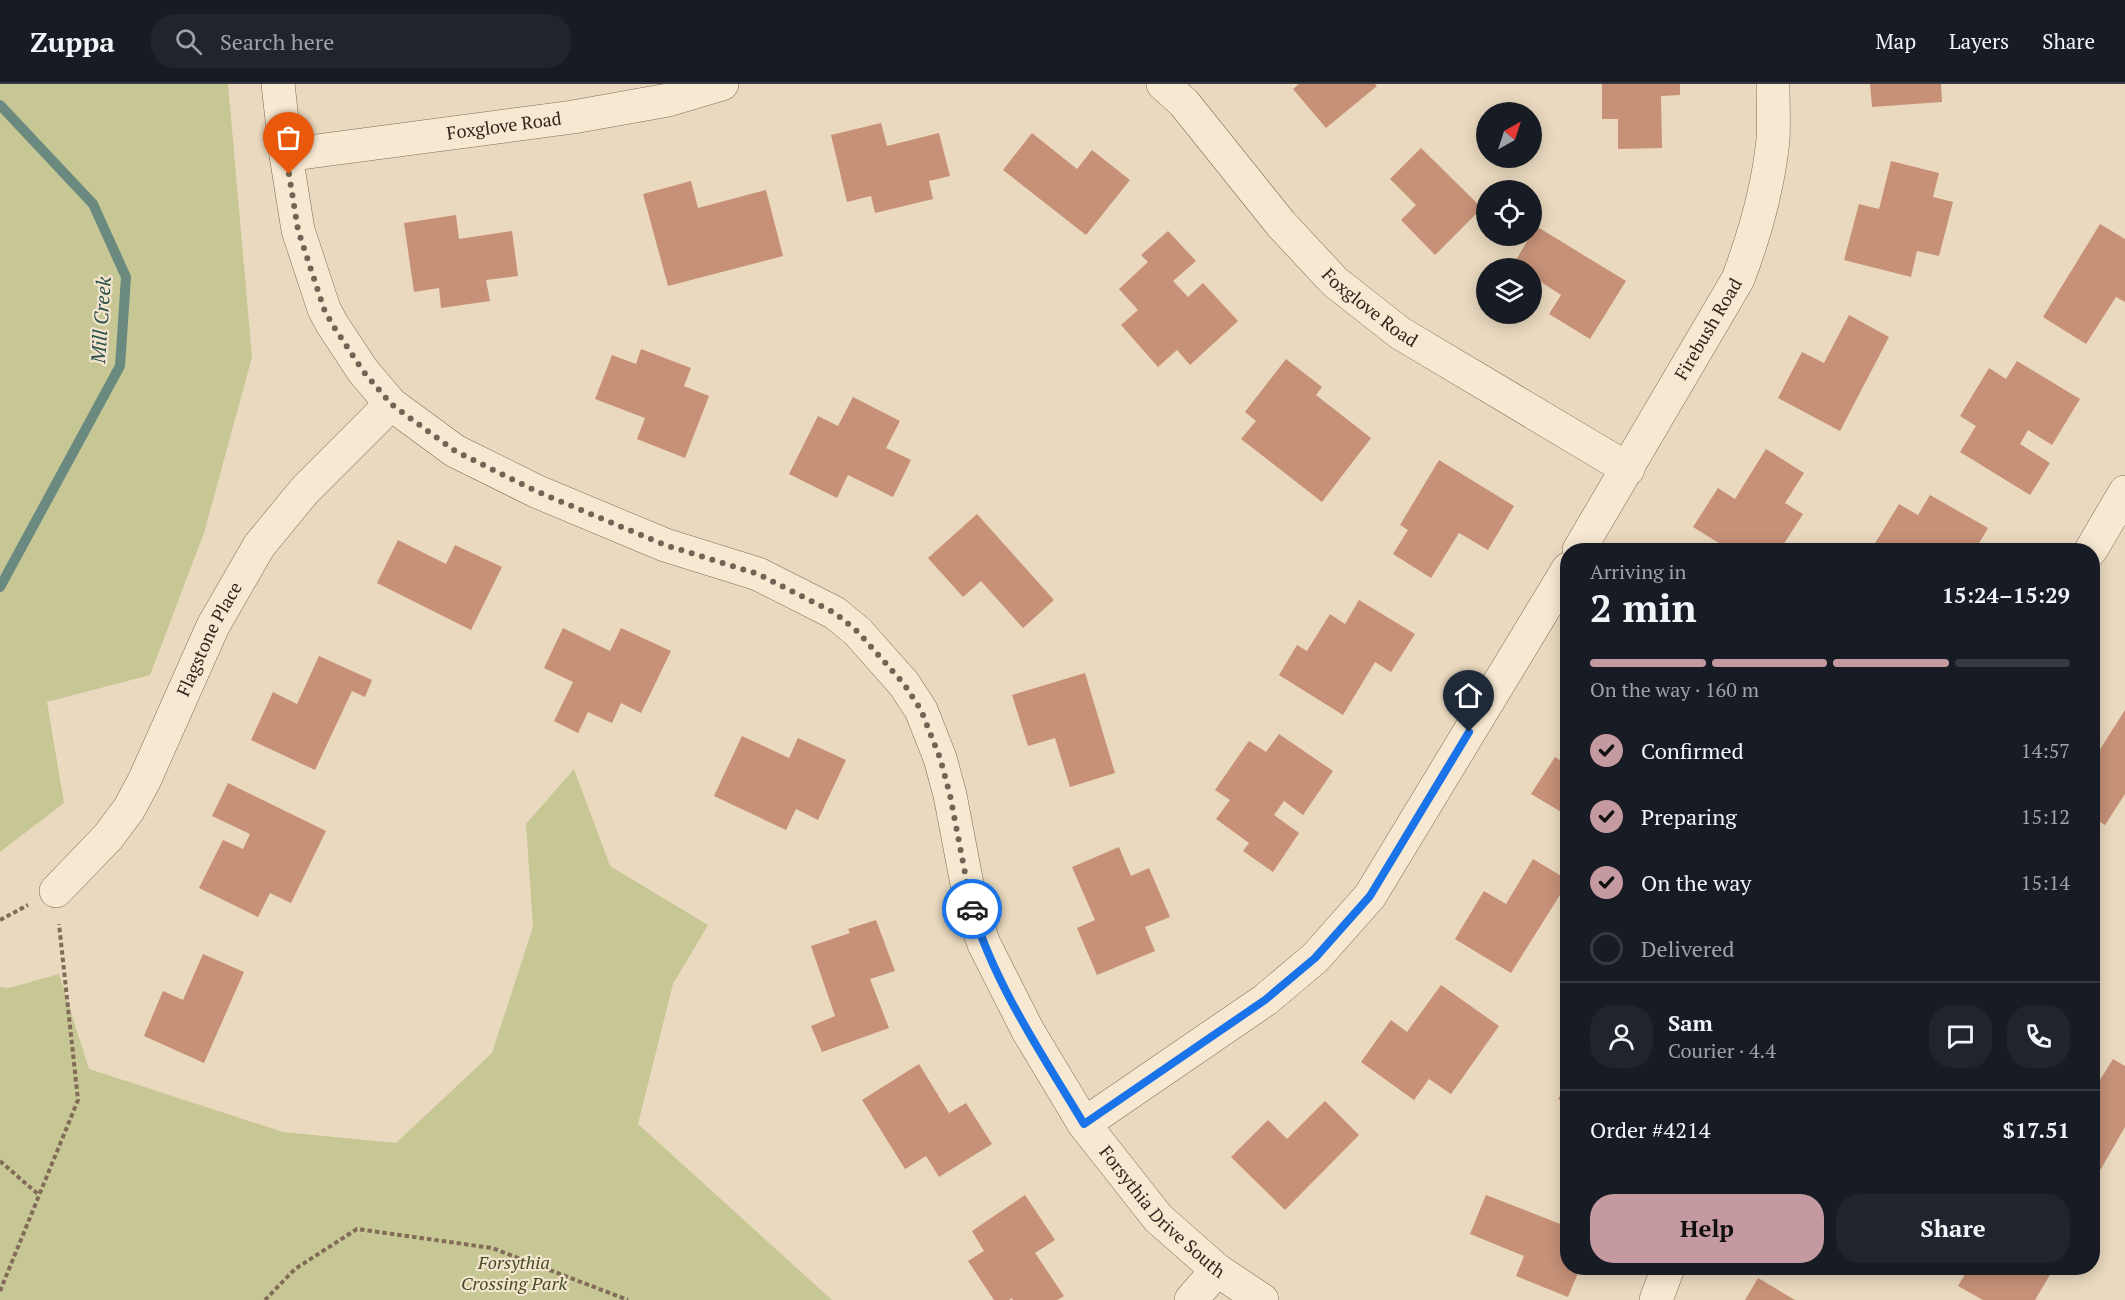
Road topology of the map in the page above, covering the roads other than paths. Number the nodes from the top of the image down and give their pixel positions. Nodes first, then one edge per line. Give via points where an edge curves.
1 (278, 84) edge
2 (722, 84) edge
3 (1163, 84) edge
4 (1773, 84) edge
5 (286, 155) junction
6 (391, 404) junction
7 (1628, 469) junction
8 (2125, 492) edge
9 (1583, 543) edge
10 (2095, 543) edge
11 (1560, 582) edge
12 (56, 891) road end
13 (1084, 1124) junction
14 (1217, 1270) junction
15 (1665, 1275) edge
16 (1191, 1300) edge
17 (1262, 1300) edge
18 (1656, 1300) edge

1 - 5 street, Forsythia Drive South
2 - 5 street, Foxglove Road via 669,100 573,117
3 - 7 street, Foxglove Road via 1184,103 1281,224 1335,282 1400,333
4 - 7 street, Firebush Road via 1773,138 1755,233 1737,279
5 - 6 street, Forsythia Drive South via 298,230 324,309 363,371
6 - 12 street, Flagstone Place via 305,490 259,546 213,626 129,809
6 - 13 street, Forsythia Drive South via 455,451 538,492 665,545 758,574 835,613 858,632 904,684 921,710 940,758 972,910 984,944 1028,1031
7 - 9 street, Firebush Road
8 - 10 street
11 - 13 street via 1370,896 1315,958 1265,1000
13 - 14 street, Forsythia Drive South via 1158,1218
14 - 16 street
14 - 17 street, Forsythia Drive South
15 - 18 street

